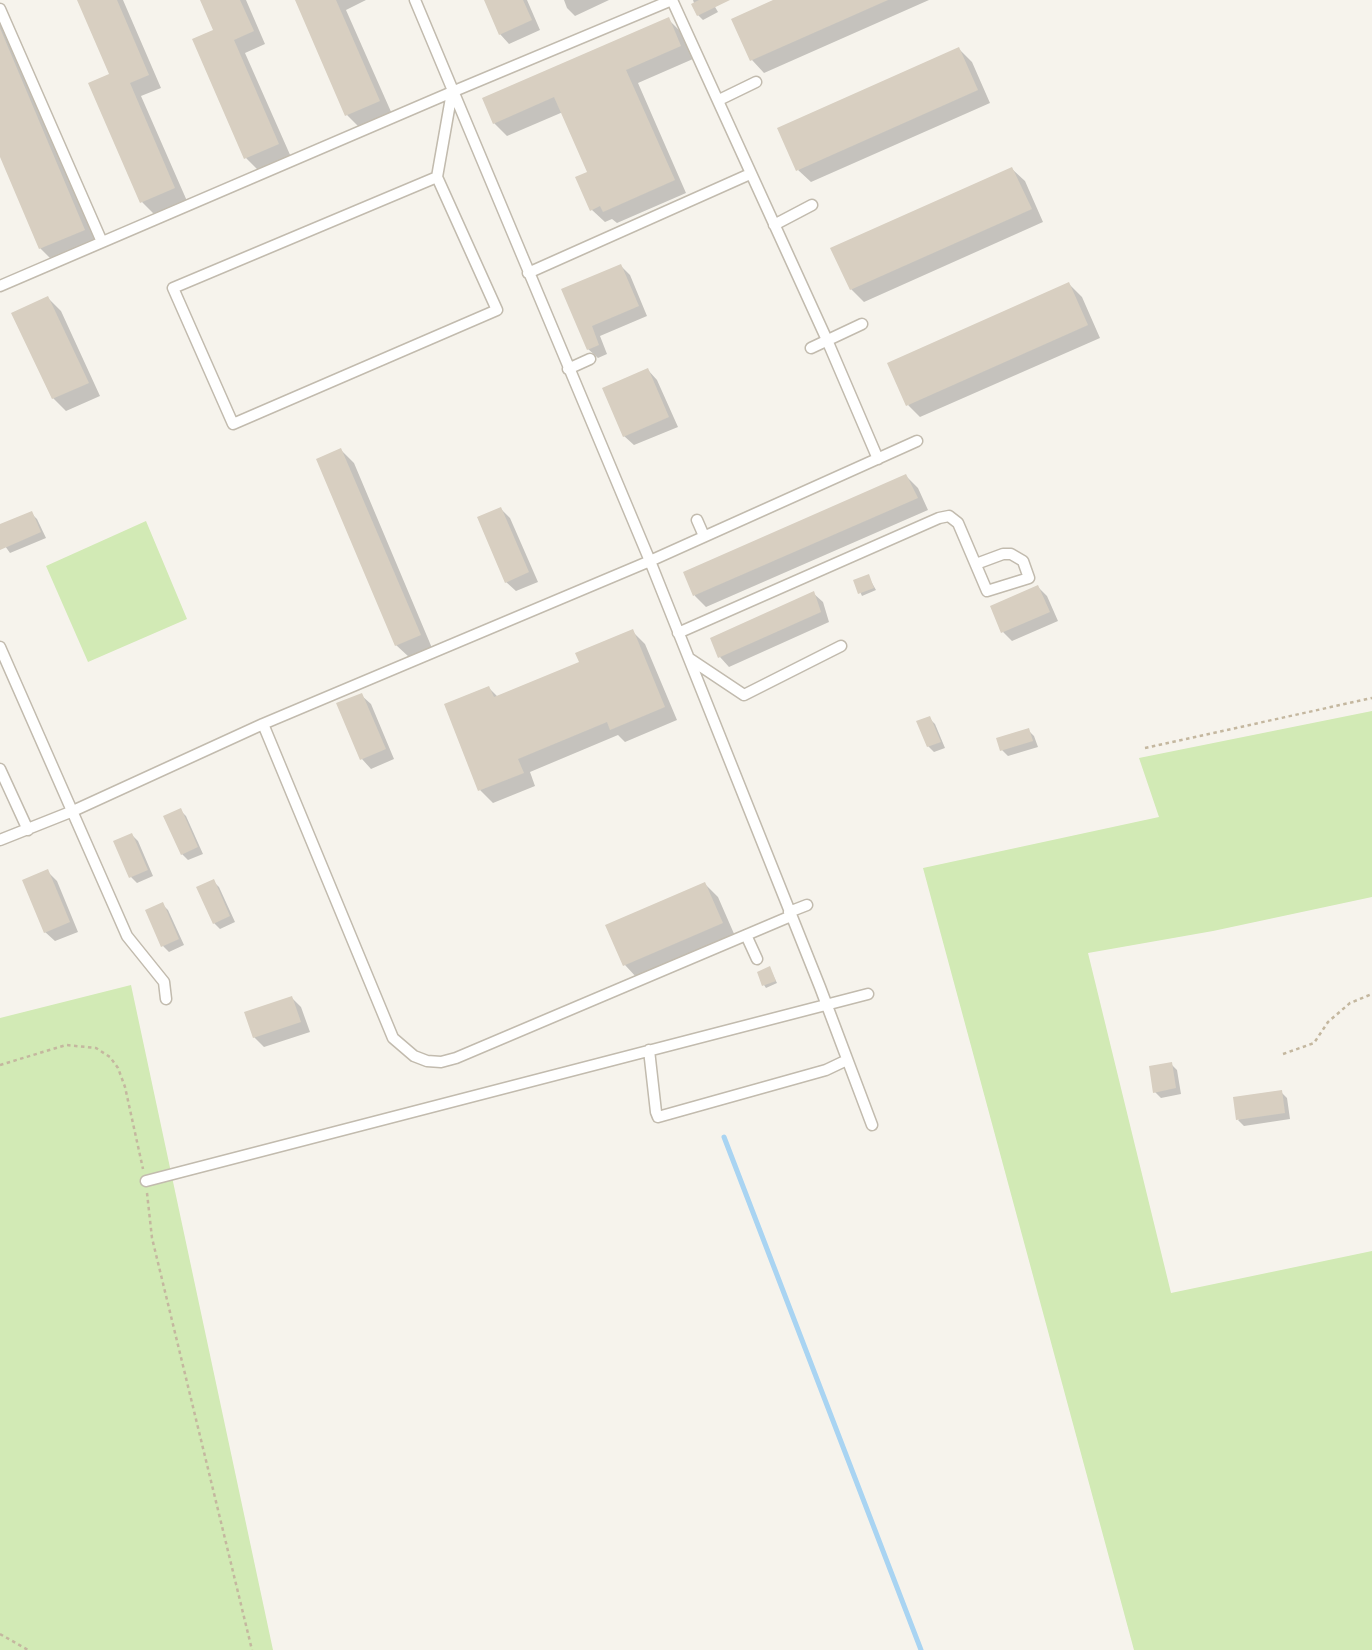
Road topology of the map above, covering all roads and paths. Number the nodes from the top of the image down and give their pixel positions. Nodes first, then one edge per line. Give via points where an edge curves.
1 (415, 0) edge
2 (672, 0) edge
3 (0, 9) edge
4 (756, 82) dead end
5 (452, 92) junction
6 (719, 100) junction
7 (750, 174) junction
8 (437, 177) junction
9 (812, 205) dead end
10 (774, 225) junction
11 (102, 242) junction
12 (528, 273) junction
13 (0, 286) edge
14 (862, 324) dead end
15 (827, 340) junction
16 (811, 348) dead end
17 (590, 359) dead end
18 (568, 369) junction
19 (917, 441) dead end
20 (878, 459) junction
21 (697, 520) dead end
22 (704, 536) junction
23 (650, 561) junction
24 (976, 564) junction
25 (678, 633) junction
26 (841, 646) dead end
27 (0, 647) edge
28 (689, 658) junction
29 (1372, 698) edge
30 (263, 724) junction
31 (1145, 748) dead end
32 (0, 769) edge
33 (73, 811) junction
34 (27, 830) junction
35 (0, 840) edge
36 (807, 905) dead end
37 (790, 914) junction
38 (746, 935) junction
39 (757, 959) dead end
40 (868, 993) dead end
41 (1372, 994) edge
42 (166, 999) dead end
43 (826, 1004) junction
44 (649, 1050) junction
45 (1283, 1054) dead end
46 (848, 1060) junction
47 (0, 1065) edge
48 (872, 1125) dead end
49 (146, 1181) junction
50 (0, 1634) edge
51 (28, 1650) edge
52 (253, 1650) edge

1 - 5 lane
2 - 5 lane
2 - 6 lane
3 - 11 lane
4 - 6 lane
5 - 8 lane
5 - 11 lane
5 - 12 lane
6 - 7 lane
7 - 10 lane
7 - 12 lane
8 - 8 lane via 173,288 233,424 497,310
9 - 10 lane
10 - 15 lane
11 - 13 lane
12 - 18 lane
14 - 15 lane
15 - 16 lane
15 - 20 lane
17 - 18 lane
18 - 23 lane
19 - 20 lane
20 - 22 lane
21 - 22 lane
22 - 23 lane
23 - 25 lane
23 - 30 lane
24 - 24 lane via 1011,554 1023,561 1029,578 987,592
24 - 25 lane via 958,523 949,516 939,518
25 - 28 lane
26 - 28 lane via 744,695
27 - 33 lane
28 - 37 lane
29 - 31 path
30 - 33 lane
30 - 38 lane via 393,1038 414,1056 441,1062 456,1058
32 - 34 lane
33 - 34 lane
33 - 42 lane via 127,936 163,982
34 - 35 lane
36 - 37 lane
37 - 38 lane
37 - 43 lane
38 - 39 lane
40 - 43 lane
41 - 45 path via 1350,1003 1314,1042
43 - 44 lane
43 - 46 lane
44 - 46 lane via 658,1117
44 - 49 lane
46 - 48 lane
47 - 49 path via 65,1045 96,1048 110,1057 125,1087
49 - 52 path via 152,1238
50 - 51 path

